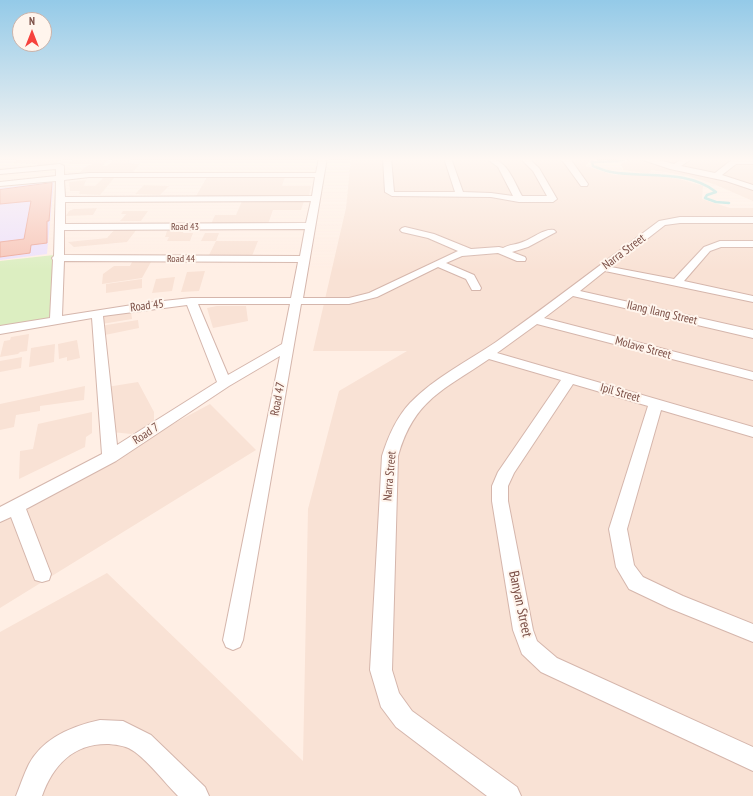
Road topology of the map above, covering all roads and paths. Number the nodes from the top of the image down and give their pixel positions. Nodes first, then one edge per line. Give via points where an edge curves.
1 (61, 195) edge
2 (492, 195) edge
3 (516, 195) edge
4 (549, 195) edge
5 (315, 198) joint
6 (518, 199) junction
7 (61, 200) junction
8 (752, 221) edge
9 (310, 226) junction
10 (59, 227) junction
11 (405, 230) dead end
12 (551, 232) dead end
13 (753, 244) edge
14 (467, 251) junction
15 (504, 252) junction
16 (57, 258) junction
17 (304, 259) junction
18 (521, 259) dead end
19 (439, 264) junction
20 (603, 268) junction
21 (676, 284) junction
22 (476, 288) dead end
23 (570, 292) junction
24 (753, 299) edge
25 (191, 301) junction
26 (296, 301) junction
27 (97, 313) junction
28 (534, 319) junction
29 (56, 321) junction
30 (0, 330) edge
31 (753, 334) edge
32 (288, 346) junction
33 (486, 354) junction
34 (753, 376) edge
35 (569, 379) junction
36 (224, 383) junction
37 (656, 404) junction
38 (753, 432) edge
39 (110, 457) junction
40 (16, 506) junction
41 (0, 515) edge
42 (42, 574) dead end
43 (753, 634) edge
44 (232, 640) dead end
45 (753, 759) edge
46 (29, 796) edge
47 (196, 796) edge
48 (508, 796) edge

1 - 7 street
2 - 6 street
3 - 6 street
4 - 6 street via 552,200
5 - 7 street
5 - 9 street, Road 47
7 - 10 street
8 - 20 street, Narra Street via 664,222
9 - 10 street, Road 43
9 - 17 street, Road 47
10 - 16 street
11 - 14 street via 431,236
12 - 15 street
13 - 21 street via 720,244 707,249
14 - 15 street
14 - 19 street, Road 45
15 - 18 street
16 - 17 street, Road 44
16 - 29 street
17 - 26 street, Road 47
19 - 22 street via 470,278
19 - 26 street, Road 45 via 361,299
20 - 21 street
20 - 23 street, Narra Street
21 - 24 street
23 - 28 street, Narra Street
23 - 31 street, Ilang Ilang Street
25 - 26 street, Road 45
25 - 27 street, Road 45
25 - 36 street
26 - 32 street, Road 47
27 - 29 street, Road 45
27 - 39 street
28 - 33 street, Narra Street
28 - 34 street, Molave Street
29 - 30 street, Road 45
32 - 36 street, Road 7
32 - 44 street, Road 47
33 - 35 street, Ipil Street
33 - 48 street, Narra Street via 420,401 396,435 390,456 381,670 389,698 404,719
35 - 37 street, Ipil Street
35 - 45 street, Banyan Street via 506,472 500,486 501,508 523,630 529,648 548,665
36 - 39 street, Road 7
37 - 38 street, Ipil Street
37 - 43 street via 618,529 625,568 636,583
39 - 40 street, Road 7
40 - 41 street, Road 7
40 - 42 street
46 - 47 street via 38,772 54,752 78,738 100,732 124,733 143,743

